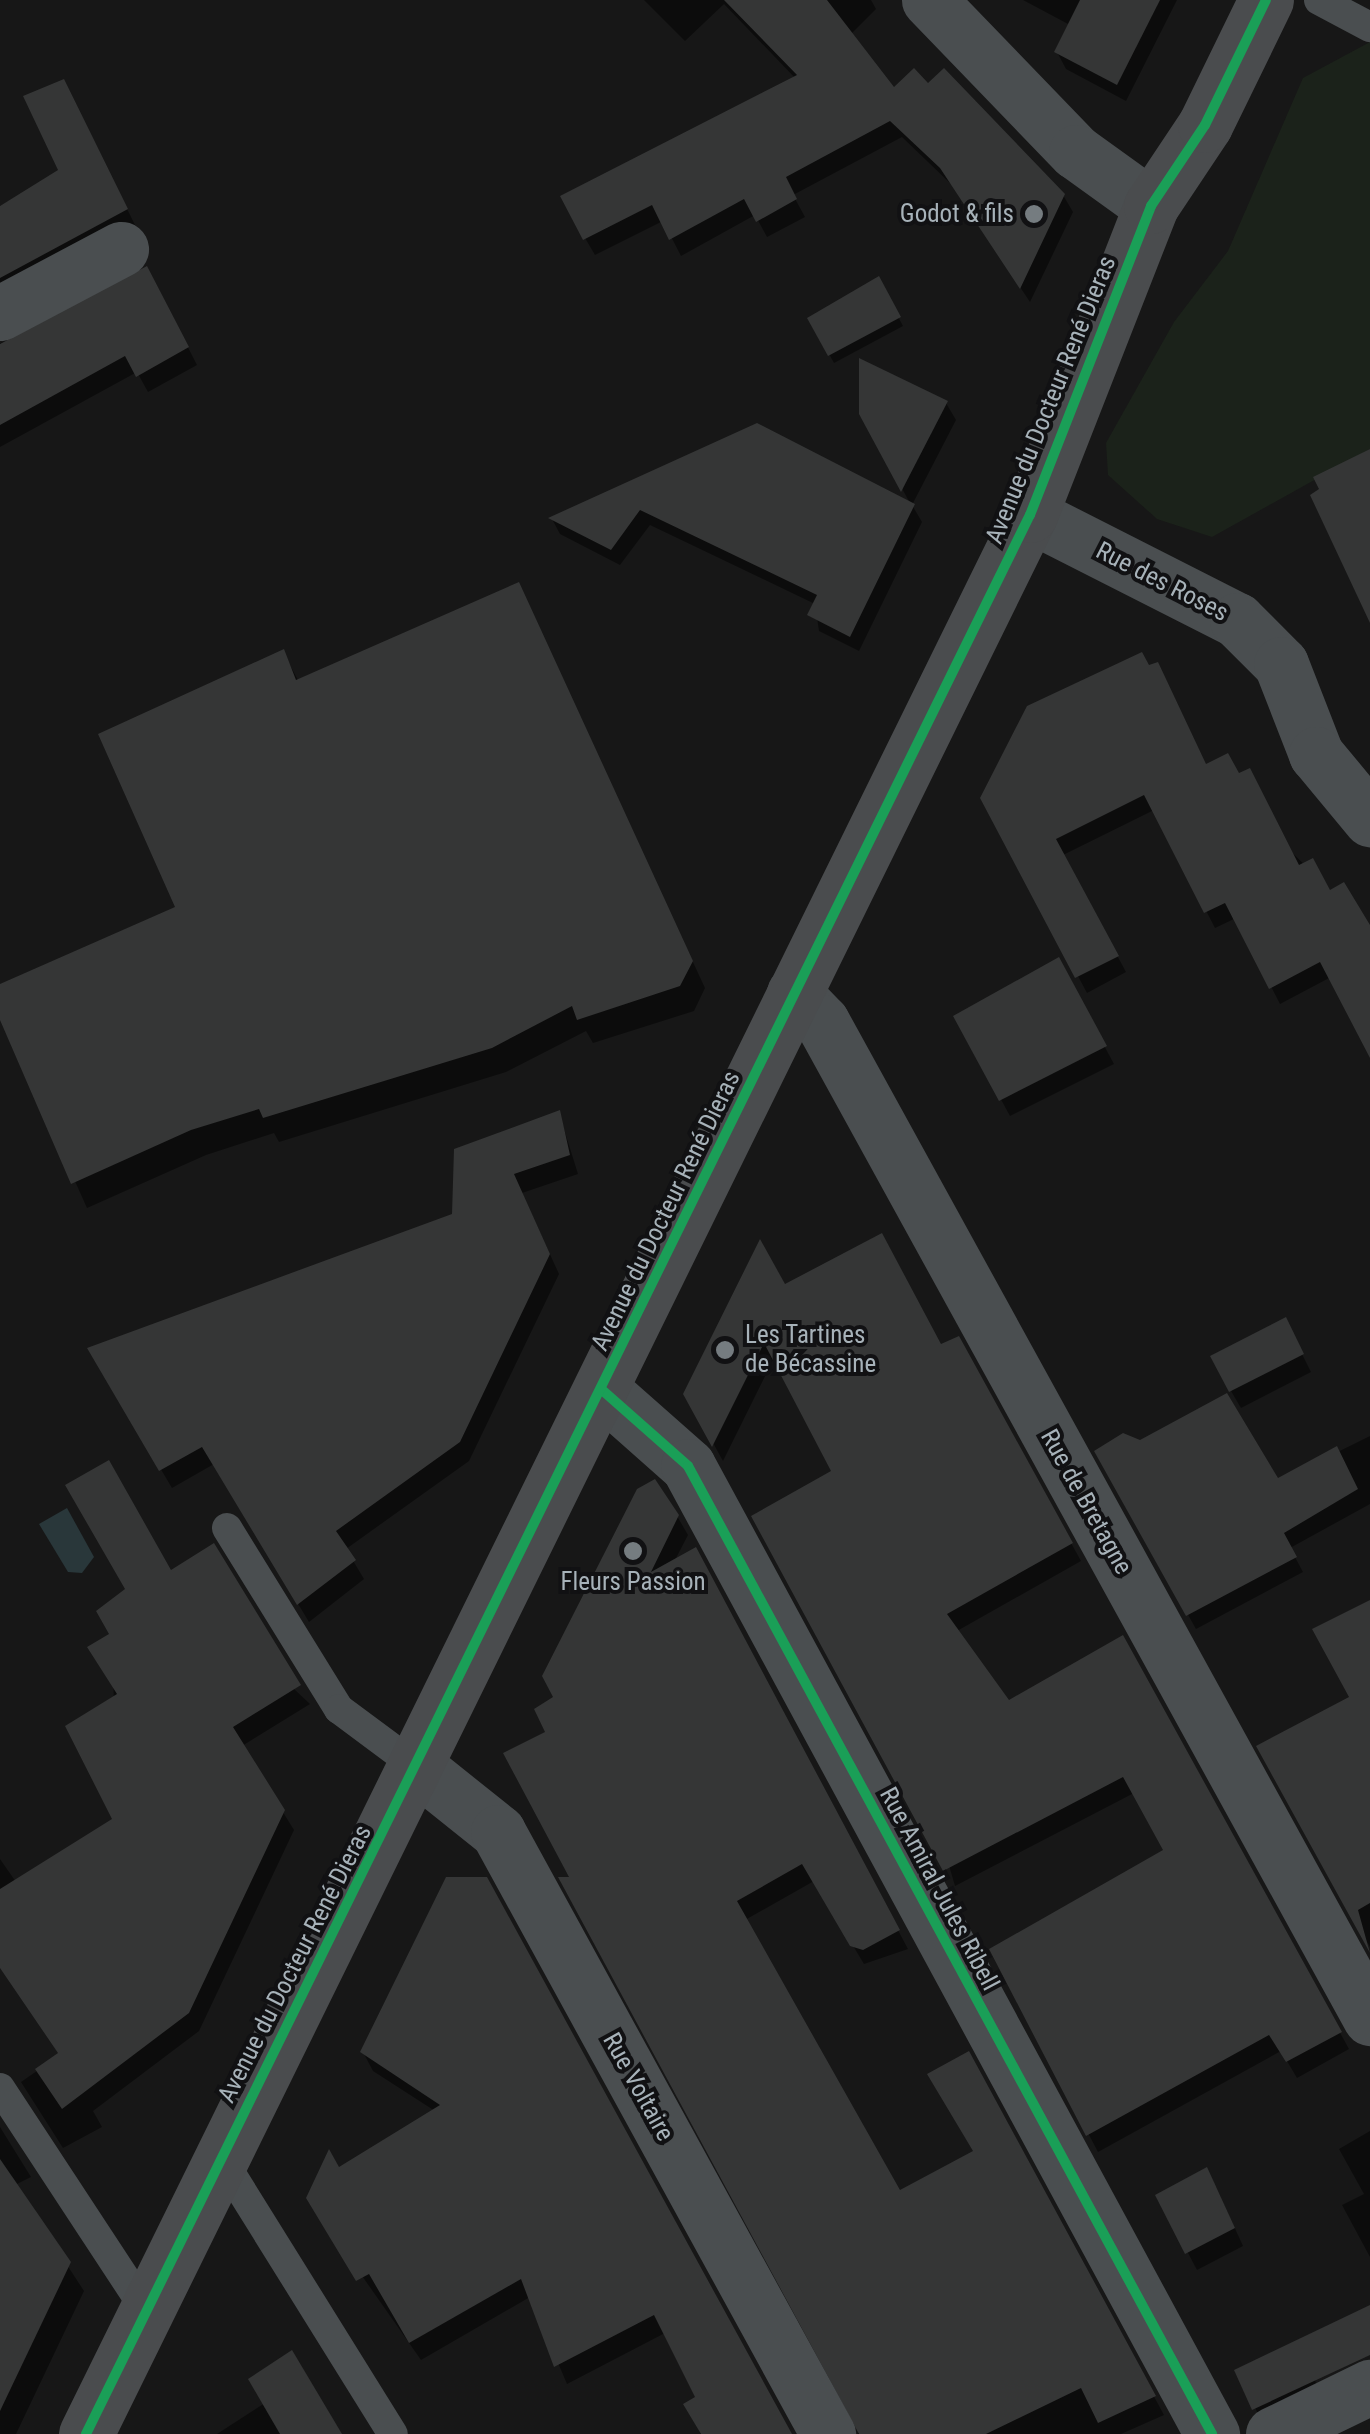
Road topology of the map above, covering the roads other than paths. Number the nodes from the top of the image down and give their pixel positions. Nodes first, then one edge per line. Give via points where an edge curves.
1 (929, 0) edge
2 (1266, 0) edge
3 (1319, 0) edge
4 (1370, 27) edge
5 (1151, 206) junction
6 (121, 249) dead end
7 (0, 313) edge
8 (1030, 515) junction
9 (1370, 819) edge
10 (794, 993) junction
11 (601, 1389) junction
12 (227, 1528) dead end
13 (416, 1768) junction
14 (1370, 2018) edge
15 (0, 2088) edge
16 (220, 2158) junction
17 (146, 2310) junction
18 (1370, 2387) edge
19 (86, 2434) edge
20 (393, 2434) edge
21 (828, 2434) edge
22 (1212, 2434) edge
23 (1274, 2434) edge

1 - 5 street via 1076,152
2 - 5 main road, Avenue du Docteur René Dieras via 1205,125
3 - 4 lane
5 - 8 main road, Avenue du Docteur René Dieras
6 - 7 street
8 - 9 street, Rue des Roses via 1237,620 1281,664 1316,754
8 - 10 main road, Avenue du Docteur René Dieras
10 - 11 main road, Avenue du Docteur René Dieras
10 - 14 street, Rue de Bretagne via 830,1036
11 - 13 main road, Avenue du Docteur René Dieras
11 - 22 street, Rue Amiral Jules Ribell via 688,1466
12 - 13 lane via 339,1708
13 - 16 main road, Avenue du Docteur René Dieras
13 - 21 street, Rue Voltaire via 498,1832
15 - 17 lane
16 - 17 main road, Avenue du Docteur René Dieras
16 - 20 lane
17 - 19 main road, Avenue du Docteur René Dieras
18 - 23 street

